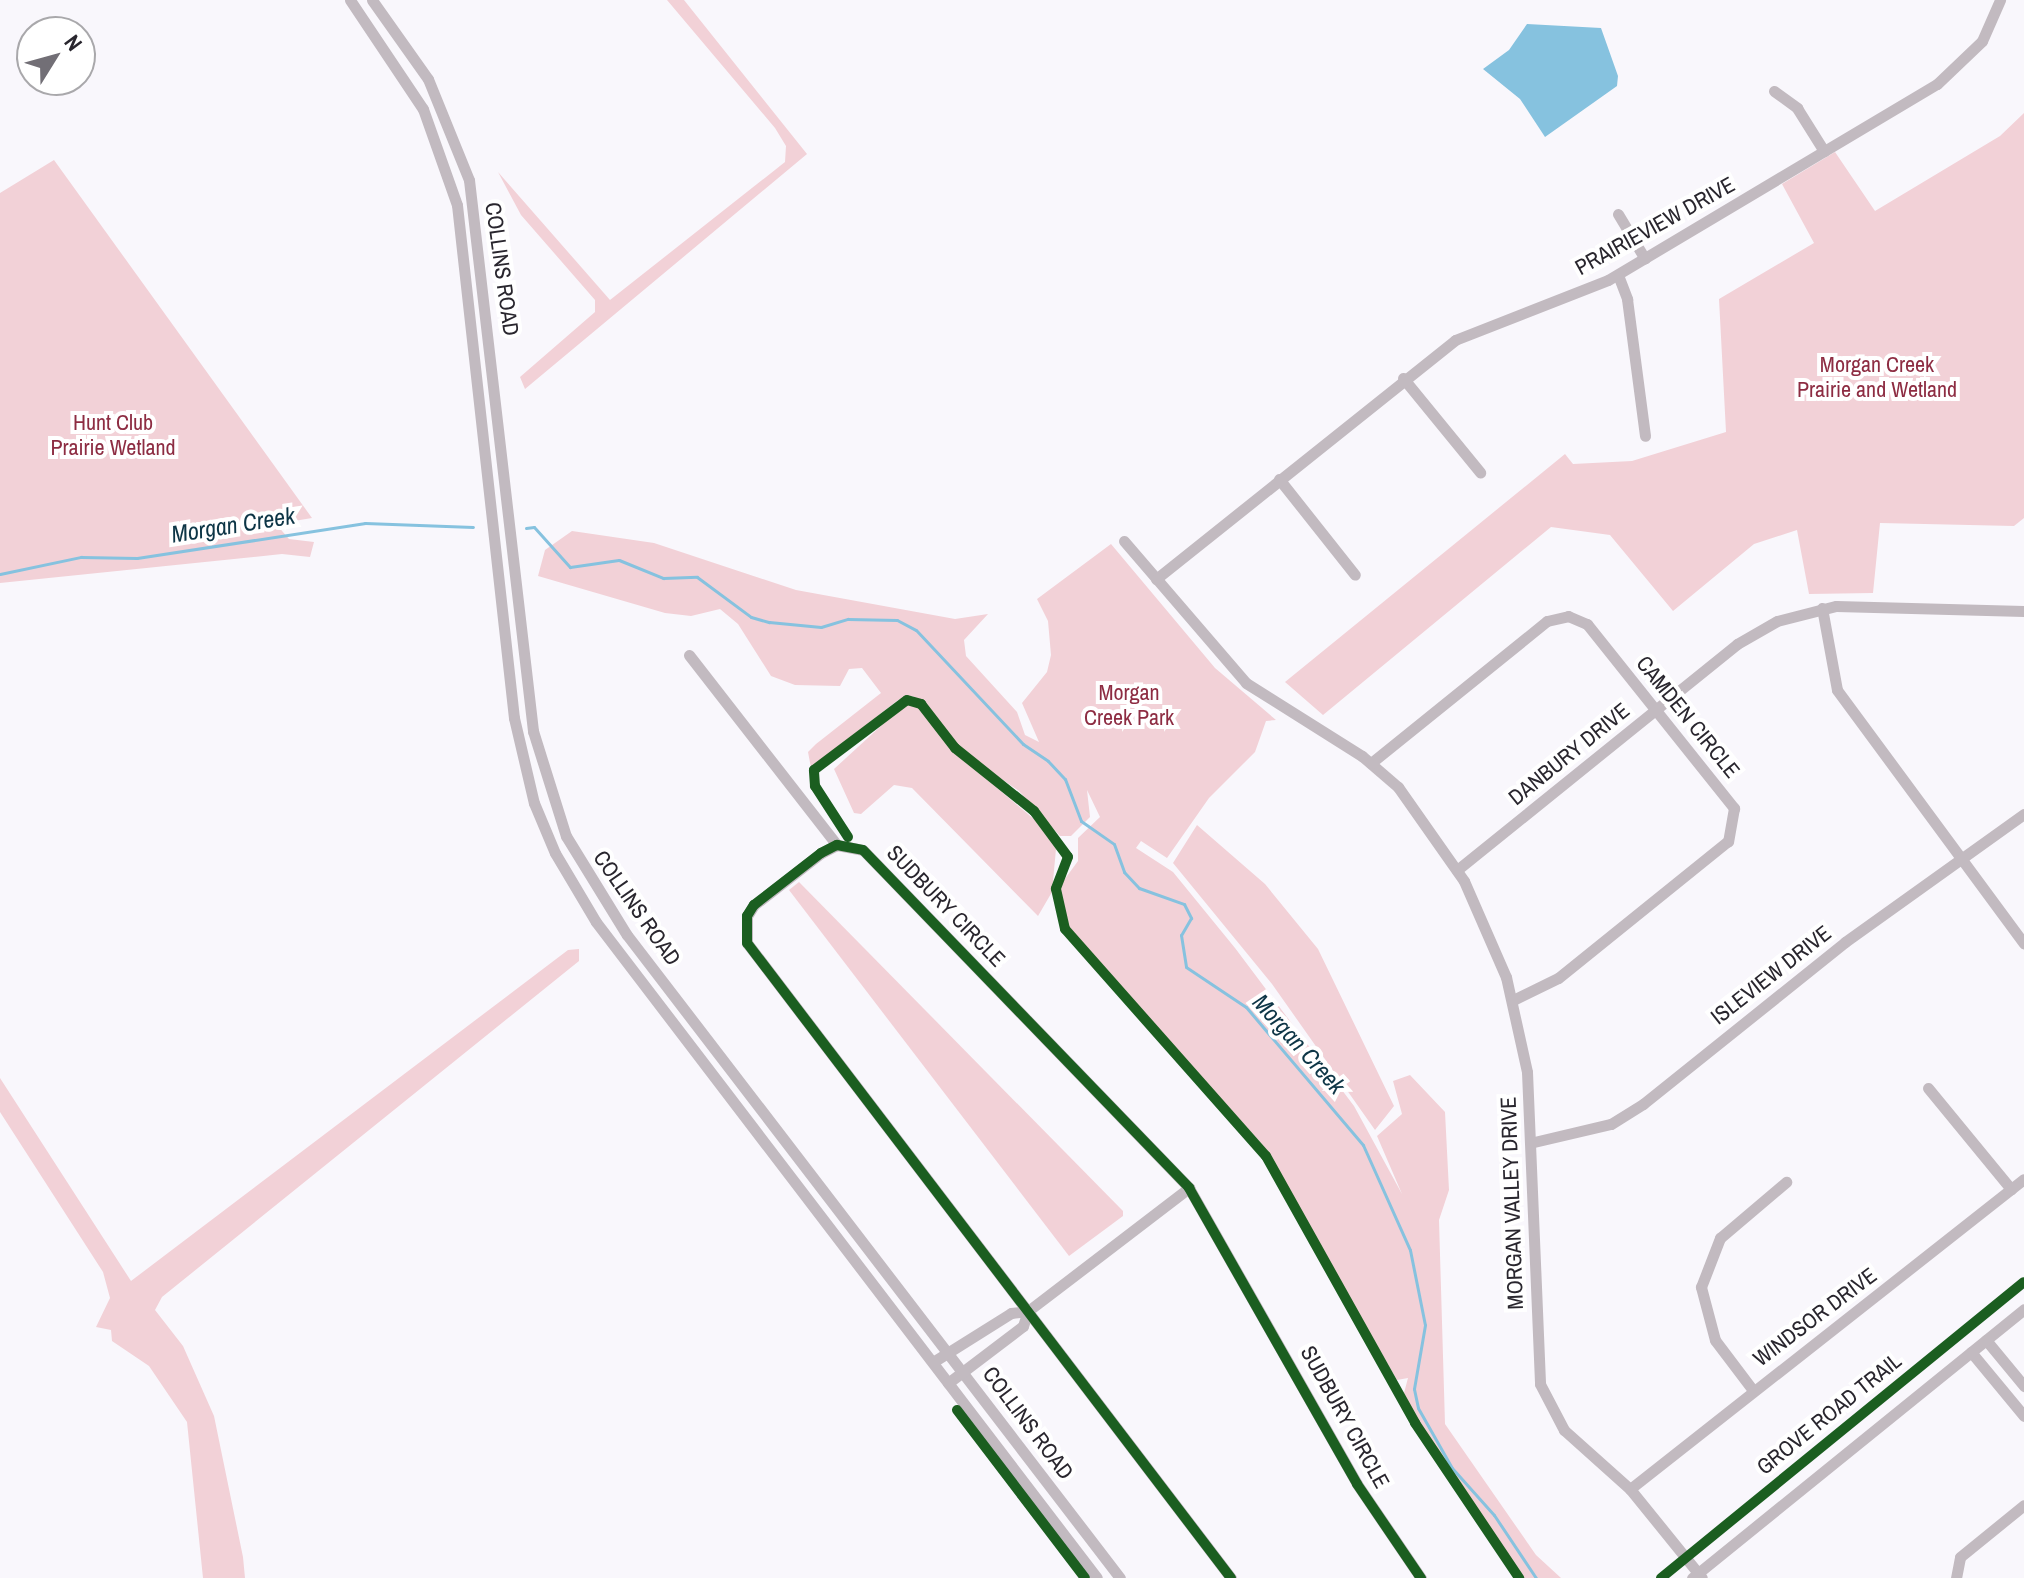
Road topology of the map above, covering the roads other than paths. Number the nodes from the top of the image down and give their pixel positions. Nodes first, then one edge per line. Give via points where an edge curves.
1 (350, 0) edge
2 (372, 0) edge
3 (2000, 0) edge
4 (1774, 91) dead end
5 (1824, 151) junction
6 (1618, 214) dead end
7 (1645, 259) junction
8 (1618, 275) junction
9 (1403, 378) junction
10 (1645, 436) dead end
11 (1480, 472) dead end
12 (1279, 479) junction
13 (1124, 541) dead end
14 (1355, 575) dead end
15 (1156, 579) junction
16 (1822, 608) junction
17 (2024, 611) edge
18 (689, 655) dead end
19 (1657, 709) junction
20 (1371, 763) junction
21 (2024, 814) edge
22 (837, 845) junction
23 (1959, 859) junction
24 (1457, 870) junction
25 (2024, 944) edge
26 (1513, 1000) junction
27 (1928, 1088) dead end
28 (1534, 1142) junction
29 (2024, 1179) edge
30 (1786, 1182) dead end
31 (1189, 1188) junction
32 (2011, 1189) junction
33 (2024, 1309) edge
34 (1028, 1311) junction
35 (1986, 1340) junction
36 (947, 1352) junction
37 (1971, 1352) junction
38 (933, 1362) junction
39 (963, 1372) junction
40 (948, 1383) junction
41 (2024, 1386) edge
42 (1752, 1389) junction
43 (2024, 1416) edge
44 (1630, 1489) junction
45 (2024, 1505) edge
46 (1697, 1576) edge
47 (1097, 1578) edge
48 (1120, 1578) edge
49 (1231, 1578) edge
50 (1421, 1578) edge
51 (1956, 1578) edge

1 - 38 street, COLLINS ROAD via 423,109 457,205 514,718 534,803 555,853 596,922
2 - 36 street, COLLINS ROAD via 428,79 469,180 533,731 566,836 618,924
3 - 5 street, PRAIRIEVIEW DRIVE via 1982,41 1962,65
4 - 5 street via 1797,108
5 - 7 street, PRAIRIEVIEW DRIVE
6 - 7 street
7 - 8 street, PRAIRIEVIEW DRIVE
8 - 9 street, PRAIRIEVIEW DRIVE via 1475,329
8 - 10 street via 1627,299
9 - 11 street
9 - 12 street, PRAIRIEVIEW DRIVE
12 - 14 street
12 - 15 street, PRAIRIEVIEW DRIVE
13 - 15 street, MORGAN VALLEY DRIVE
15 - 20 street, MORGAN VALLEY DRIVE via 1246,683
16 - 17 street, DANBURY DRIVE
16 - 19 street, DANBURY DRIVE via 1749,635
16 - 23 street via 1837,690
18 - 22 street
19 - 20 street, CAMDEN CIRCLE via 1587,624 1568,616 1547,621
19 - 24 street, DANBURY DRIVE
19 - 26 street, CAMDEN CIRCLE via 1734,808 1728,841 1558,978
20 - 24 street, MORGAN VALLEY DRIVE via 1413,805
21 - 23 street, ISLEVIEW DRIVE
22 - 31 street, SUDBURY CIRCLE via 857,847 875,861
22 - 34 street via 754,905 747,916 747,943
23 - 25 street
23 - 28 street, ISLEVIEW DRIVE via 1643,1104 1611,1124
24 - 26 street, MORGAN VALLEY DRIVE
26 - 28 street, MORGAN VALLEY DRIVE
27 - 32 street
28 - 44 street, MORGAN VALLEY DRIVE via 1539,1380 1564,1430
29 - 32 street, WINDSOR DRIVE
30 - 42 street via 1720,1238 1701,1287 1715,1340
31 - 34 street
31 - 50 street, SUDBURY CIRCLE via 1357,1484
32 - 42 street, WINDSOR DRIVE
33 - 35 street
34 - 36 street via 1011,1313 979,1339
34 - 39 street via 1023,1326
34 - 49 street
35 - 37 street
35 - 41 street
36 - 38 street
36 - 39 street, COLLINS ROAD
37 - 43 street
37 - 46 street
38 - 40 street, COLLINS ROAD
39 - 40 street
39 - 48 street, COLLINS ROAD
40 - 47 street, COLLINS ROAD
42 - 44 street, WINDSOR DRIVE
44 - 46 street, MORGAN VALLEY DRIVE
45 - 51 street via 1960,1557

